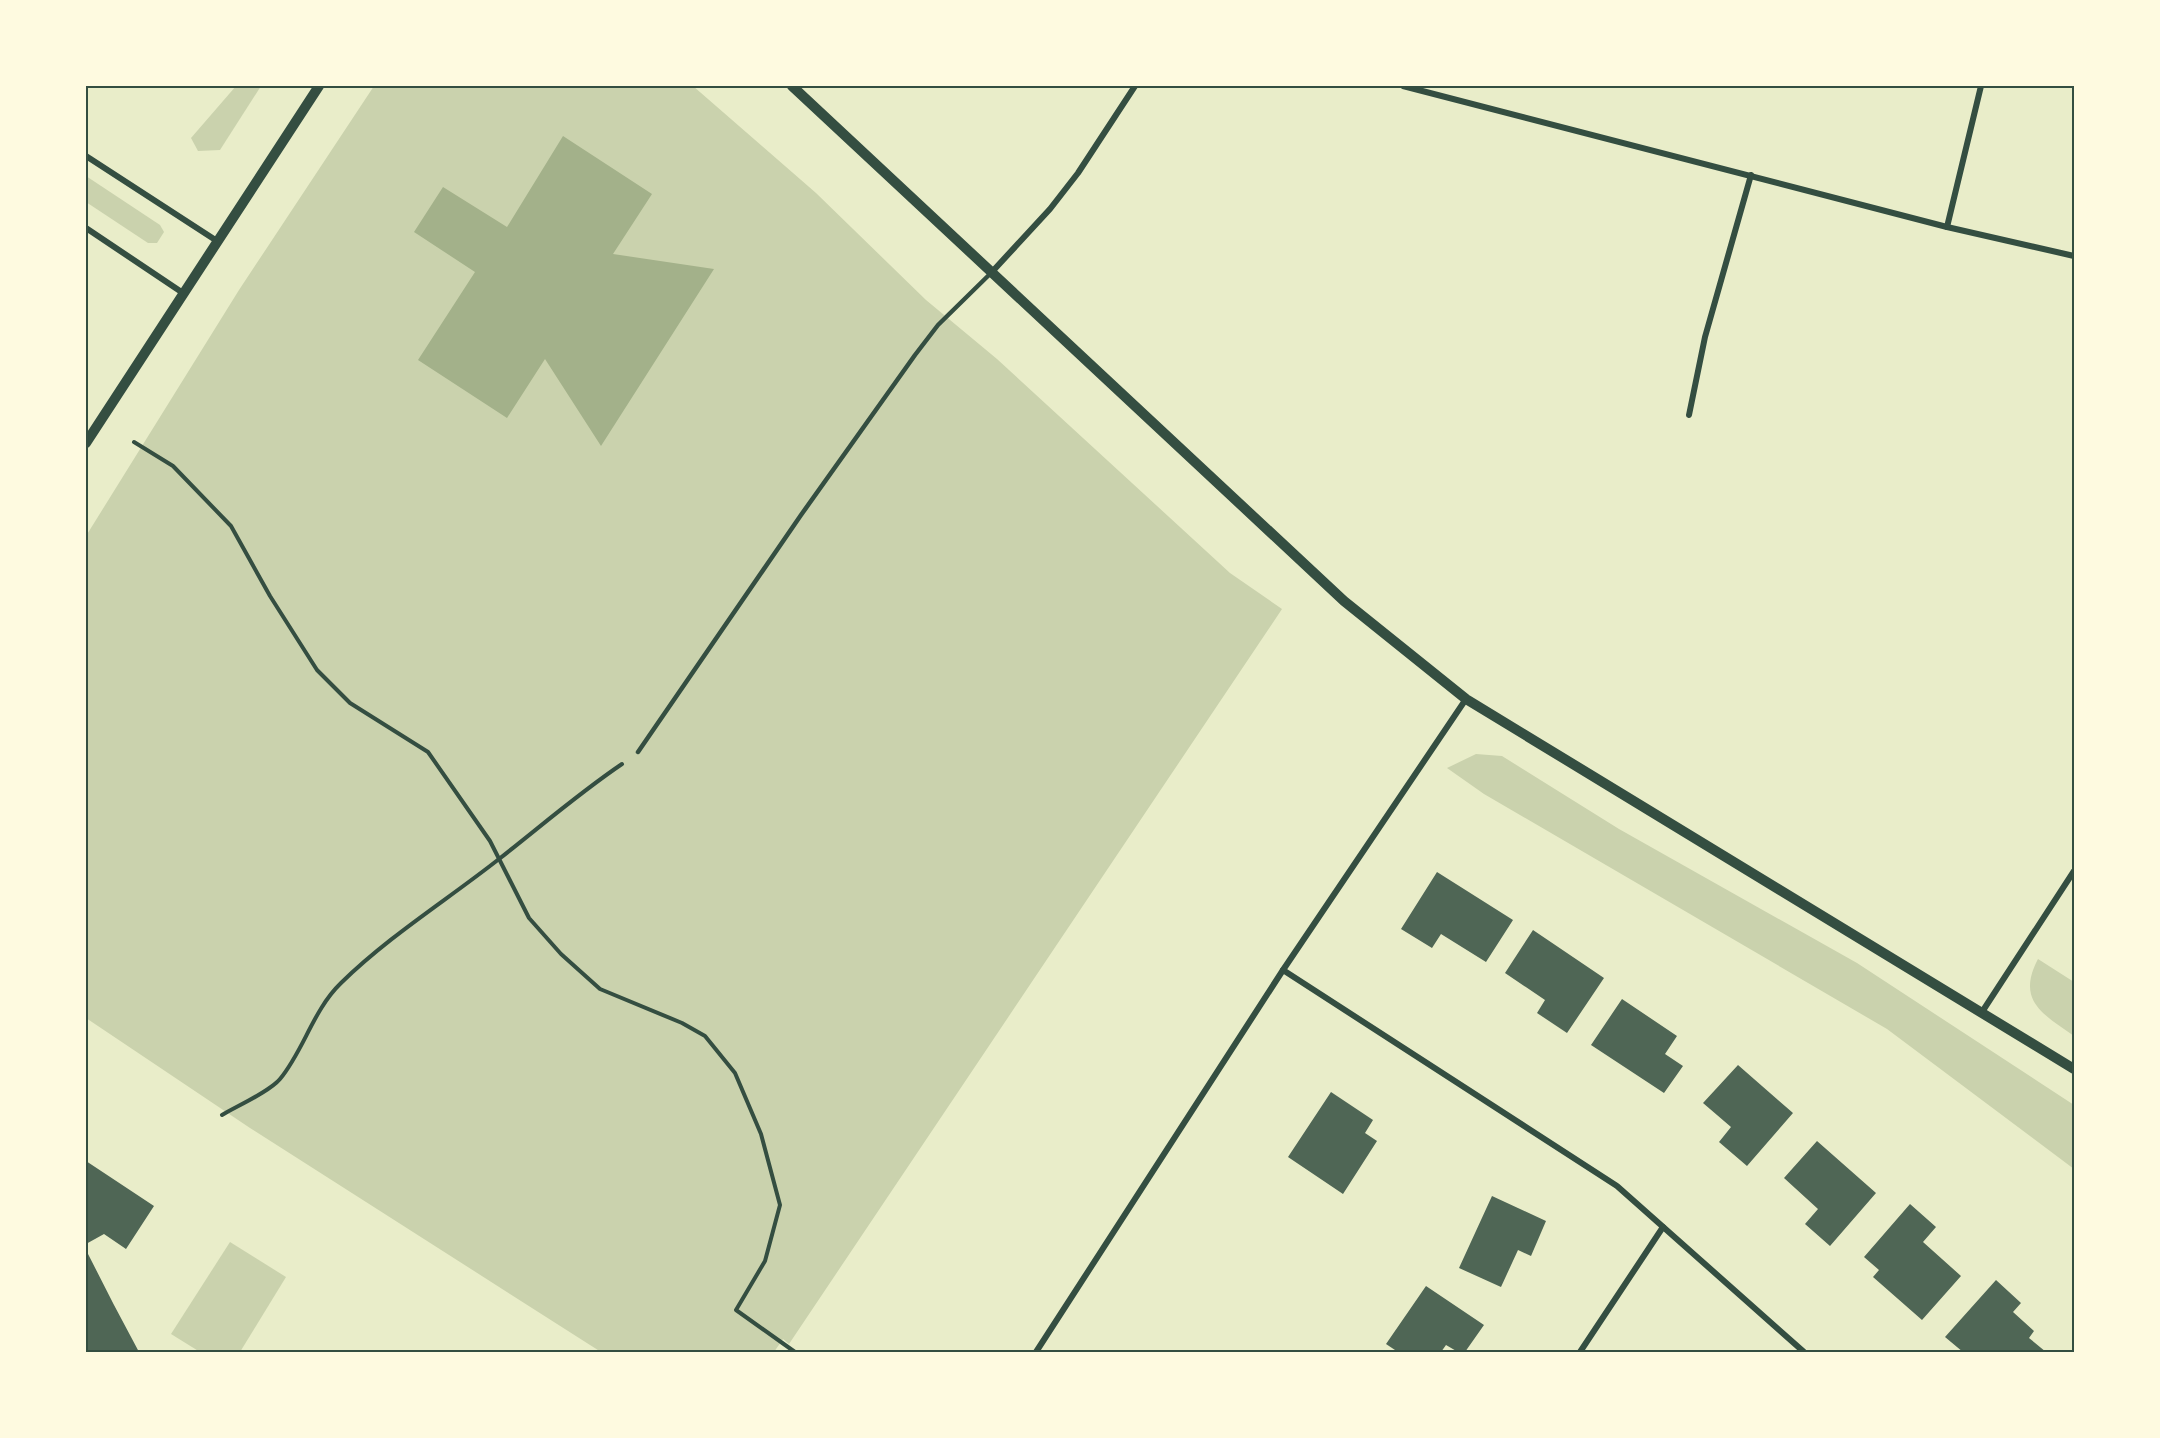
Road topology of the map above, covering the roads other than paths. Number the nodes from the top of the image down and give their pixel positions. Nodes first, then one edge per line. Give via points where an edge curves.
1 (319, 86) edge
2 (792, 86) edge
3 (1135, 86) edge
4 (1403, 86) edge
5 (1981, 86) edge
6 (86, 156) edge
7 (1751, 175) junction
8 (1947, 227) junction
9 (86, 228) edge
10 (217, 241) junction
11 (2074, 256) edge
12 (992, 273) junction
13 (183, 293) junction
14 (1689, 415) dead end
15 (86, 443) edge
16 (1466, 699) junction
17 (638, 752) road end
18 (2074, 872) edge
19 (1283, 970) junction
20 (1982, 1012) junction
21 (2074, 1070) edge
22 (1663, 1227) junction
23 (1036, 1353) edge
24 (1580, 1353) edge
25 (1804, 1353) edge

1 - 10 street
2 - 12 street
3 - 12 street via 1078,173
4 - 7 street
5 - 8 street
6 - 10 street
7 - 8 street
7 - 14 street via 1705,337
8 - 11 street
9 - 13 street
10 - 13 street
12 - 16 street via 1344,600
12 - 17 lane via 938,325 915,355
13 - 15 street
16 - 19 street
16 - 20 street
18 - 20 street
19 - 22 street via 1617,1186
19 - 23 street
20 - 21 street
22 - 24 street
22 - 25 street

